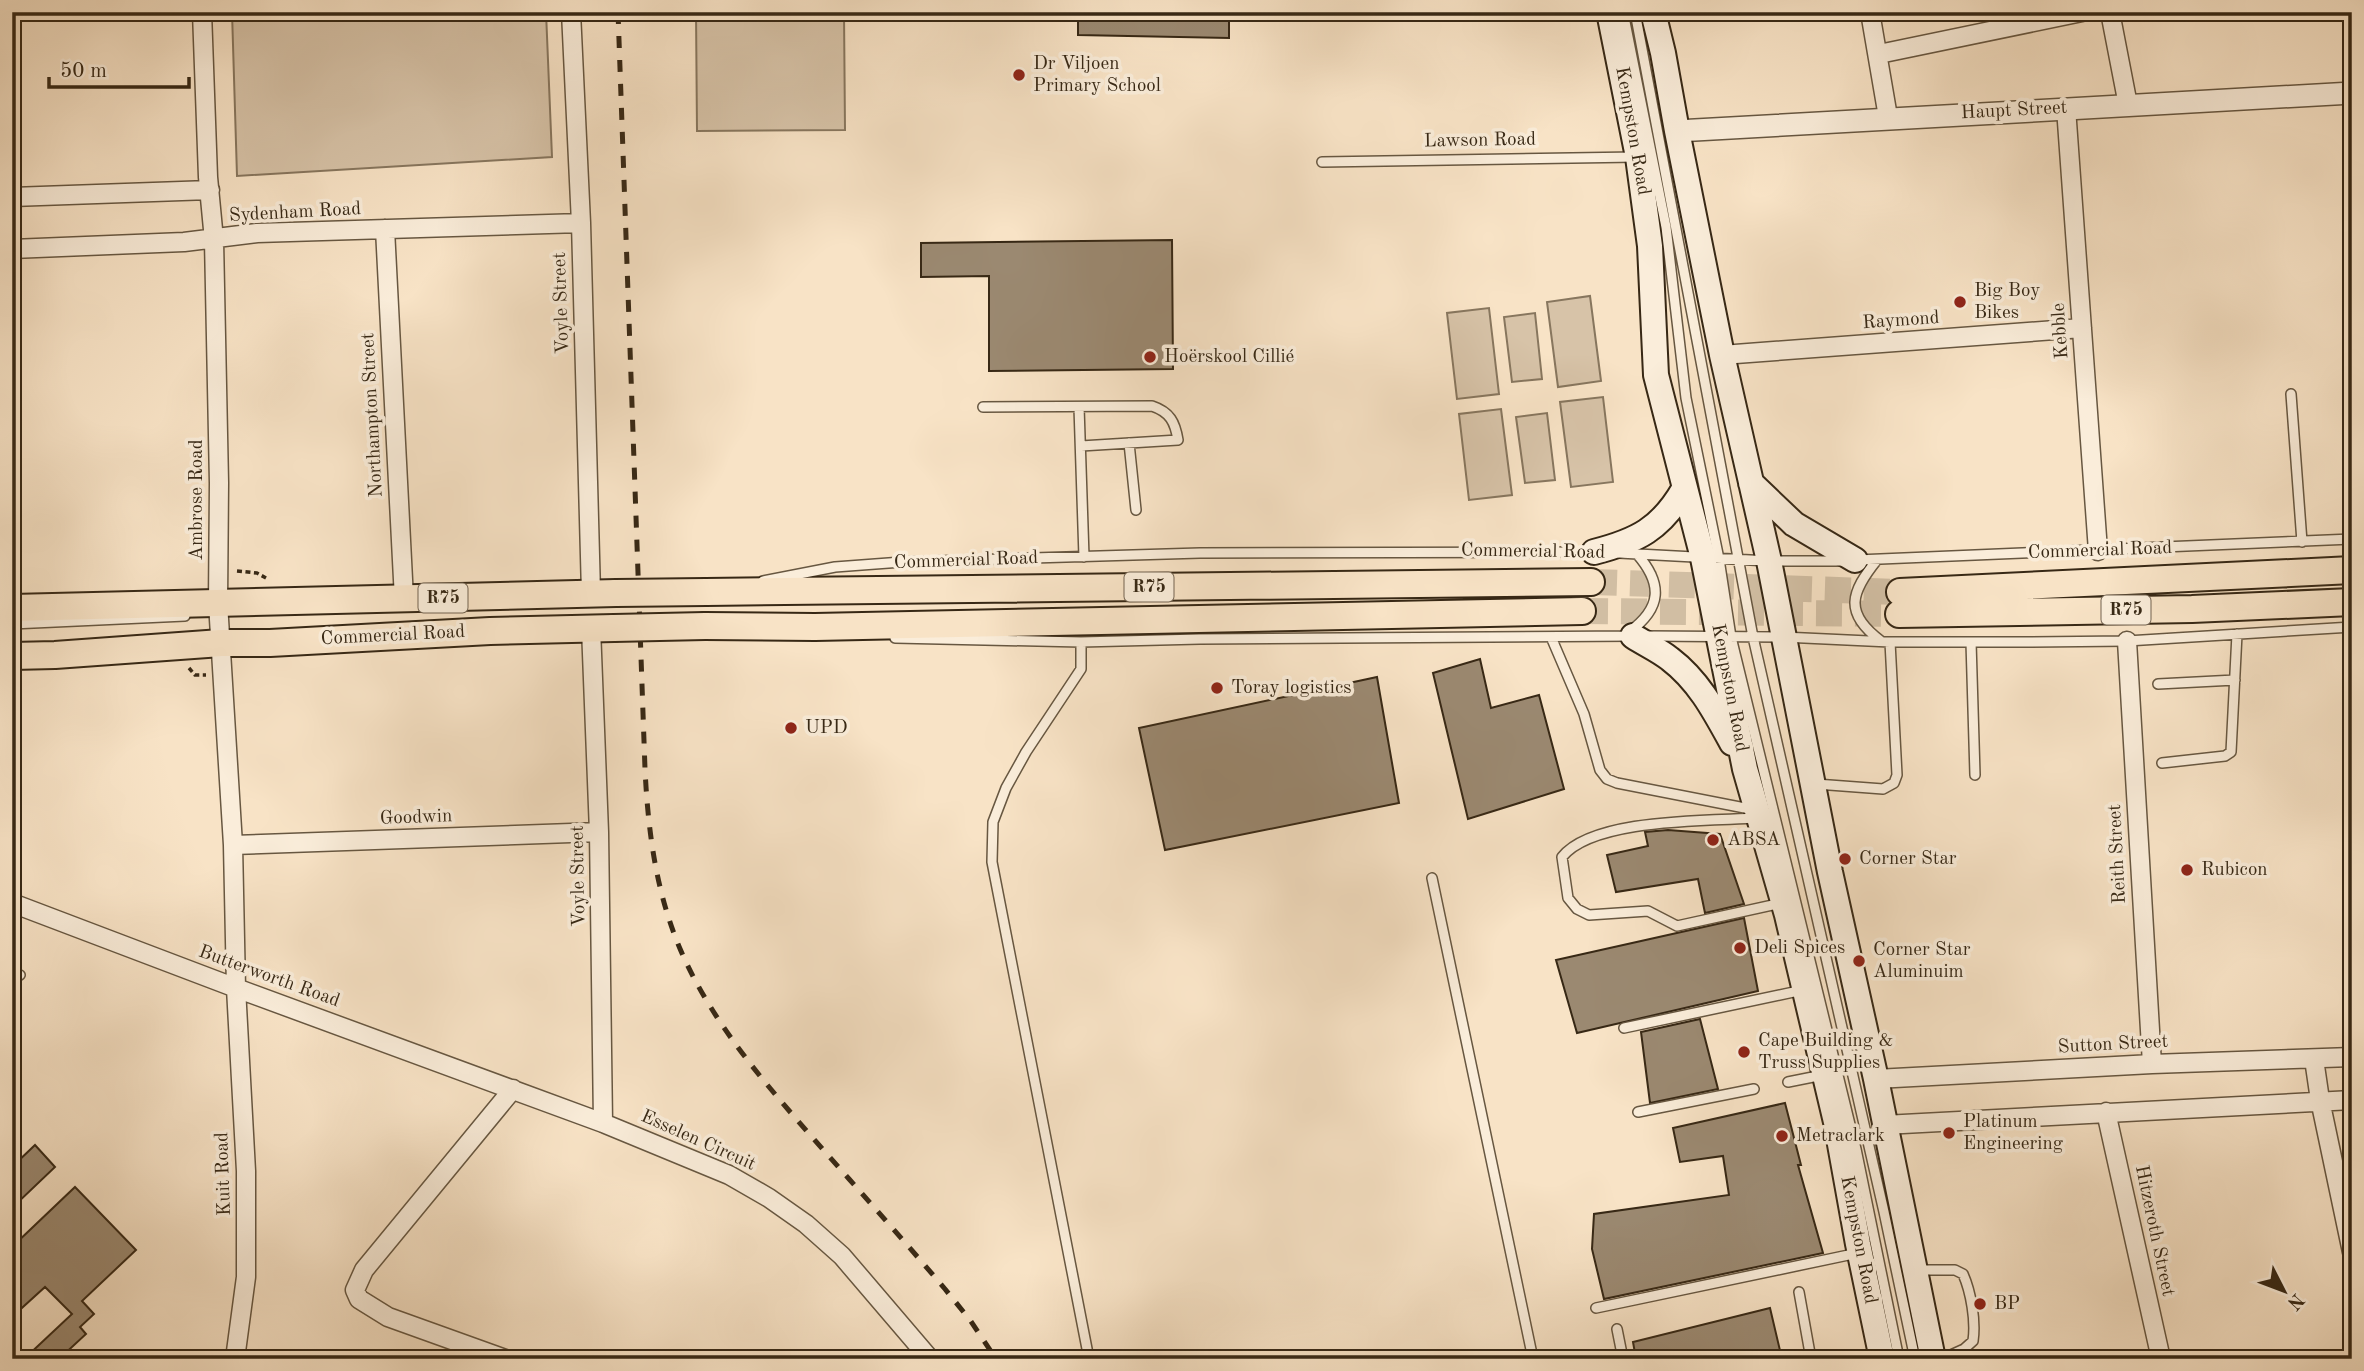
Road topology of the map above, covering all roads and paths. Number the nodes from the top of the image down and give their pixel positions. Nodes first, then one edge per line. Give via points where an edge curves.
1 (202, 12) edge
2 (571, 12) edge
3 (1609, 12) edge
4 (1623, 12) edge
5 (1635, 12) edge
6 (1653, 12) edge
7 (1870, 12) edge
8 (2082, 12) edge
9 (2110, 12) edge
10 (1879, 54) junction
11 (2352, 93) edge
12 (2128, 105) junction
13 (2066, 108) junction
14 (1888, 117) junction
15 (1677, 131) junction
16 (1638, 157) junction
17 (1322, 162) dead end
18 (210, 190) junction
19 (12, 197) edge
20 (581, 223) junction
21 (385, 229) junction
22 (214, 240) junction
23 (12, 249) edge
24 (2082, 328) junction
25 (1722, 355) junction
26 (2291, 394) dead end
27 (983, 407) dead end
28 (1079, 407) junction
29 (1129, 443) junction
30 (1081, 446) junction
31 (1751, 484) junction
32 (1684, 489) junction
33 (1136, 510) dead end
34 (2352, 540) edge
35 (2302, 542) junction
36 (2098, 551) junction
37 (1594, 552) junction
38 (1637, 554) junction
39 (1084, 557) junction
40 (1711, 559) junction
41 (1740, 560) junction
42 (1866, 560) junction
43 (1769, 561) junction
44 (2352, 570) edge
45 (1591, 582) tunnel mouth
46 (711, 592) junction
47 (604, 593) junction
48 (404, 599) junction
49 (2352, 602) edge
50 (218, 603) junction
51 (12, 608) edge
52 (1582, 611) tunnel mouth
53 (12, 624) edge
54 (815, 627) junction
55 (2352, 627) edge
56 (603, 628) junction
57 (2237, 634) junction
58 (1627, 636) junction
59 (877, 637) dead end
60 (1551, 637) junction
61 (1725, 637) junction
62 (1753, 637) junction
63 (1783, 637) junction
64 (890, 638) dead end
65 (2127, 640) junction
66 (104, 641) dead end
67 (1081, 642) junction
68 (1886, 642) junction
69 (1971, 642) junction
70 (221, 643) junction
71 (12, 656) edge
72 (2235, 680) junction
73 (2158, 684) dead end
74 (2162, 763) dead end
75 (1745, 769) junction
76 (1975, 775) dead end
77 (1812, 783) junction
78 (1758, 814) junction
79 (599, 832) junction
80 (233, 845) junction
81 (1432, 878) dead end
82 (12, 903) edge
83 (1783, 903) junction
84 (236, 988) junction
85 (1805, 989) junction
86 (1624, 1028) dead end
87 (2352, 1057) edge
88 (2314, 1059) junction
89 (2152, 1064) junction
90 (1824, 1074) junction
91 (1876, 1079) junction
92 (1788, 1082) dead end
93 (513, 1088) junction
94 (1754, 1089) dead end
95 (2320, 1100) junction
96 (2352, 1100) edge
97 (1638, 1112) dead end
98 (2106, 1112) junction
99 (603, 1123) junction
100 (1884, 1125) junction
101 (2352, 1252) edge
102 (1860, 1253) junction
103 (1914, 1270) junction
104 (1799, 1292) dead end
105 (1596, 1308) dead end
106 (1617, 1329) dead end
107 (235, 1359) edge
108 (505, 1359) edge
109 (930, 1359) edge
110 (1089, 1359) edge
111 (1534, 1359) edge
112 (1623, 1359) edge
113 (1811, 1359) edge
114 (1882, 1359) edge
115 (1899, 1359) edge
116 (1915, 1359) edge
117 (1933, 1359) edge
118 (1942, 1359) edge
119 (2161, 1359) edge

1 - 18 street, Ambrose Road
2 - 20 street, Voyle Street
3 - 16 main road, Kempston Road
4 - 40 lane via 1666,227 1685,398
5 - 41 lane
6 - 15 main road
7 - 10 street
8 - 10 street
9 - 12 street
10 - 14 street
11 - 12 street, Haupt Street
12 - 13 street, Haupt Street
13 - 14 street, Haupt Street
13 - 24 street, Kebble
14 - 15 street, Haupt Street
15 - 25 main road
16 - 17 lane, Lawson Road
16 - 32 main road, Kempston Road via 1650,246 1656,375
18 - 19 street, Sydenham Road
18 - 22 street, Ambrose Road
20 - 21 street, Sydenham Road
20 - 47 street, Voyle Street
21 - 22 street, Sydenham Road via 257,233
21 - 48 street, Northampton Street
22 - 23 street, Sydenham Road
22 - 50 street, Ambrose Road
24 - 25 street, Raymond
24 - 36 street, Kebble
25 - 31 main road
26 - 35 lane
27 - 28 lane
28 - 29 lane via 1152,406 1175,423 1178,440
28 - 30 lane
29 - 30 lane
29 - 33 lane
30 - 39 lane
31 - 42 main road via 1794,524
31 - 43 main road
32 - 37 main road via 1652,529 1624,544
32 - 40 main road, Kempston Road
34 - 35 lane, Commercial Road
35 - 36 lane, Commercial Road
36 - 42 lane, Commercial Road
37 - 38 lane, Commercial Road
37 - 39 lane, Commercial Road via 1213,552
38 - 40 lane, Commercial Road
38 - 58 lane via 1653,576 1656,597
39 - 46 lane, Commercial Road via 835,568
40 - 41 lane, Commercial Road
40 - 61 main road, Kempston Road
41 - 43 lane, Commercial Road
41 - 62 lane
42 - 43 lane, Commercial Road
42 - 68 lane via 1855,608 1863,627
43 - 63 main road
44 - 49 main road, Commercial Road / R75 via 1900,603 2192,609
45 - 46 main road, Commercial Road / R75
46 - 47 main road, Commercial Road / R75, bridge
47 - 48 main road, Commercial Road / R75
48 - 50 main road, Commercial Road / R75
50 - 51 main road, Commercial Road / R75
50 - 53 lane via 183,617
50 - 70 street, Ambrose Road
52 - 54 main road, Commercial Road / R75
54 - 56 main road, Commercial Road / R75, bridge
54 - 59 lane, Commercial Road
55 - 57 lane
56 - 70 main road, Commercial Road / R75
56 - 79 street, Voyle Street
57 - 65 lane
57 - 72 lane
58 - 60 lane
58 - 61 lane
58 - 75 main road via 1669,658 1703,694
60 - 67 lane
60 - 78 lane via 1607,779
61 - 62 lane
61 - 75 main road, Kempston Road
61 - 115 lane via 1856,1149
62 - 63 lane
62 - 116 lane
63 - 68 lane
63 - 77 main road
64 - 67 lane
65 - 69 lane
65 - 89 street, Reith Street
66 - 70 lane via 189,638
67 - 110 lane via 1081,669 1006,788 993,822 992,862
68 - 69 lane
68 - 77 lane via 1894,783 1883,789
69 - 76 lane
70 - 71 main road, Commercial Road / R75
70 - 80 street, Ambrose Road
72 - 73 lane
72 - 74 lane via 2231,752
75 - 78 main road, Kempston Road
77 - 91 main road
78 - 83 main road, Kempston Road
78 - 83 lane via 1637,825 1580,842 1562,857 1568,898 1589,915 1648,911 1677,926
79 - 80 street, Goodwin
79 - 99 street, Voyle Street
80 - 84 street, Ambrose Road
81 - 111 lane
82 - 84 street, Butterworth Road
83 - 85 main road, Kempston Road
84 - 93 street, Butterworth Road
84 - 107 street, Kuit Road via 247,1231
85 - 86 lane
85 - 90 main road, Kempston Road
87 - 88 street, Sutton Street
88 - 89 street, Sutton Street
88 - 95 street
89 - 91 street, Sutton Street
90 - 92 lane
90 - 102 main road, Kempston Road
91 - 100 main road
93 - 99 street, Esselen Circuit
93 - 108 street via 363,1270 355,1290 359,1299 388,1317
94 - 97 lane
95 - 96 street
95 - 98 street
95 - 101 street
98 - 100 street
98 - 119 street, Hitzeroth Street
99 - 109 street, Esselen Circuit via 729,1175 797,1217 842,1256
100 - 103 main road
102 - 105 lane
102 - 114 main road, Kempston Road
103 - 117 main road
103 - 118 lane via 1955,1270 1966,1282 1973,1341
104 - 113 lane
106 - 112 lane

